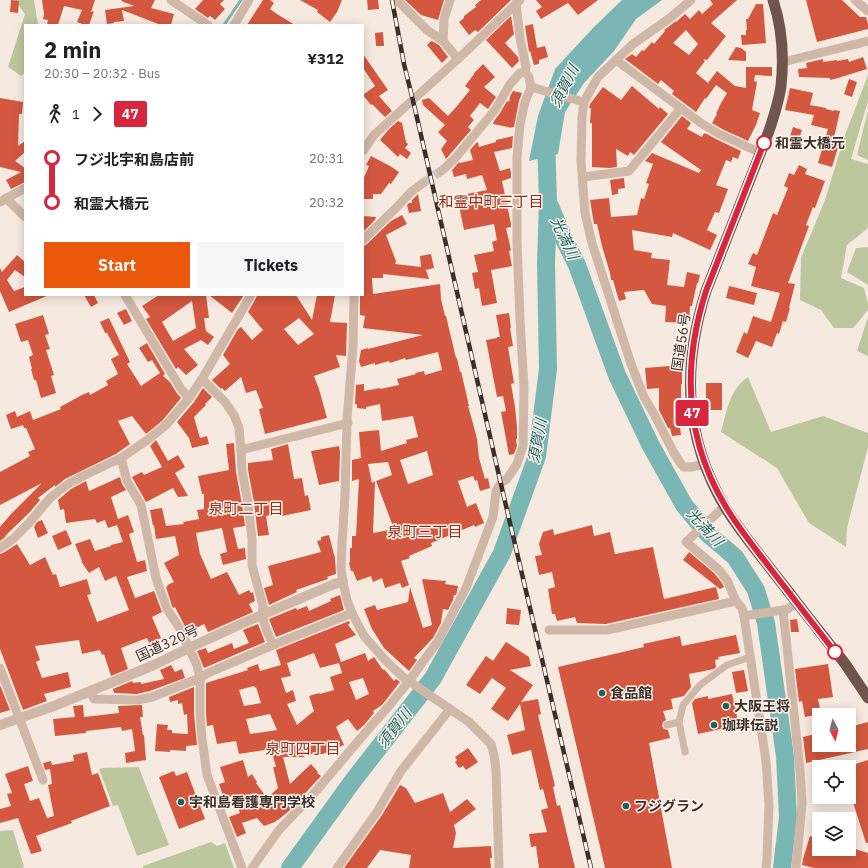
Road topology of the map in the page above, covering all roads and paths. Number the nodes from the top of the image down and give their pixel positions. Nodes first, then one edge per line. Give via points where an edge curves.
1 (171, 0) edge
2 (249, 0) edge
3 (397, 0) edge
4 (450, 0) edge
5 (691, 0) edge
6 (773, 0) edge
7 (855, 0) edge
8 (518, 2) edge
9 (868, 11) edge
10 (207, 24) edge
11 (235, 24) edge
12 (443, 41) junction
13 (868, 41) edge
14 (458, 59) junction
15 (616, 60) junction
16 (783, 62) junction
17 (525, 72) junction
18 (534, 88) junction
19 (581, 102) junction
20 (681, 108) junction
21 (364, 150) edge
22 (761, 153) junction
23 (441, 170) tunnel mouth
24 (583, 177) junction
25 (423, 183) tunnel mouth
26 (24, 189) edge
27 (3, 200) edge
28 (24, 215) edge
29 (364, 239) edge
30 (127, 296) edge
31 (251, 296) edge
32 (354, 296) edge
33 (202, 379) junction
34 (189, 398) junction
35 (348, 423) junction
36 (241, 450) junction
37 (121, 458) junction
38 (705, 464) junction
39 (725, 506) junction
40 (0, 548) edge
41 (343, 582) junction
42 (736, 601) junction
43 (796, 602) junction
44 (780, 611) junction
45 (352, 613) junction
46 (262, 615) junction
47 (747, 616) junction
48 (549, 630) dead end
49 (273, 645) junction
50 (189, 648) junction
51 (750, 657) junction
52 (0, 668) edge
53 (200, 678) junction
54 (411, 683) junction
55 (90, 691) junction
56 (868, 698) edge
57 (446, 707) junction
58 (19, 718) junction
59 (679, 722) junction
60 (0, 725) edge
61 (667, 725) dead end
62 (685, 752) dead end
63 (43, 780) dead end
64 (242, 868) edge
65 (252, 868) edge
66 (337, 868) edge
67 (500, 868) edge
68 (766, 868) edge
69 (796, 868) edge

1 - 10 street
2 - 11 street
3 - 12 street via 427,30
4 - 12 street via 444,19
5 - 15 street
6 - 16 highway, 国道56号
7 - 9 street
8 - 14 street
8 - 17 street
12 - 14 street
13 - 16 street
14 - 21 street via 374,135
15 - 19 street via 598,78
15 - 20 street
16 - 22 highway, 国道56号 via 776,110
17 - 18 street
17 - 23 street via 520,73 510,84 495,110 470,141
18 - 19 street
18 - 54 street via 526,102 520,124 517,157 517,241 524,388 523,446 517,464 496,492 493,517 466,588
19 - 24 street
20 - 22 street via 718,134
20 - 24 street via 629,171
22 - 38 highway, 国道56号 via 706,291 695,335 690,366 691,404
24 - 38 street via 585,213 592,242 644,397 680,464 684,467
25 - 29 street
26 - 27 street
27 - 28 street
30 - 34 street via 181,389
31 - 33 street
32 - 35 street
33 - 34 street
33 - 36 street via 234,415 239,428
34 - 37 street via 166,425
35 - 36 street
35 - 41 street via 342,544
36 - 46 street via 252,540 252,565
37 - 40 street via 68,484 50,498 13,539
37 - 50 street via 127,481 141,504 156,578 167,609
38 - 39 highway, 国道56号
39 - 42 street via 686,542 718,568 727,580
39 - 43 highway, 国道56号
41 - 45 street
41 - 46 street, 国道320号
42 - 47 street
42 - 48 street via 607,630
43 - 44 street via 788,609
43 - 56 highway, 国道56号
44 - 47 street
44 - 69 street via 800,770 802,804
45 - 49 street
45 - 54 street via 364,636 387,662
46 - 49 street
46 - 50 street, 国道320号
47 - 51 street
49 - 53 street
50 - 53 street
50 - 55 street, 国道320号
51 - 59 street via 727,665 700,685 683,705
51 - 68 street via 766,761 769,804
52 - 58 street
53 - 55 street via 138,700 94,699
53 - 64 street via 200,714 207,775
54 - 57 street
54 - 65 street via 279,830
55 - 58 street, 国道320号
57 - 66 street
57 - 67 street via 469,722 491,744 496,769
58 - 60 street, 国道320号
58 - 63 street
59 - 61 street
59 - 62 street

